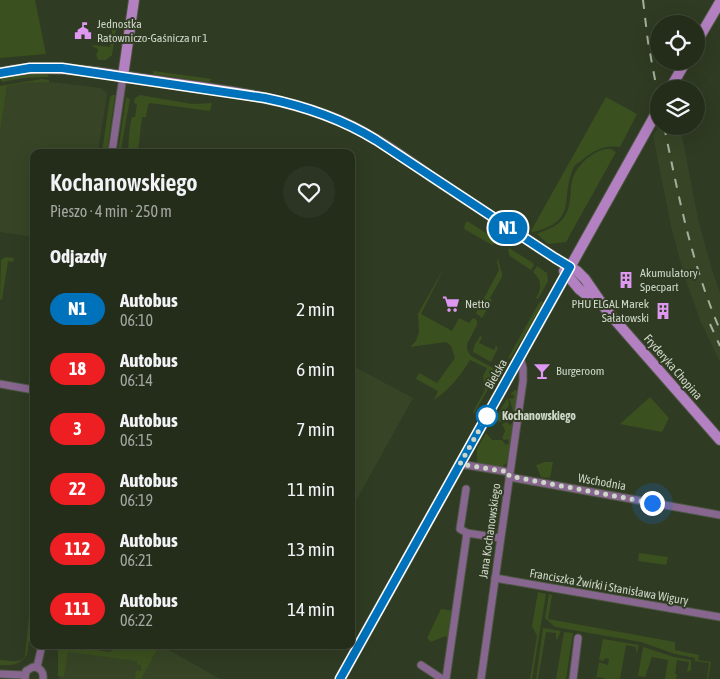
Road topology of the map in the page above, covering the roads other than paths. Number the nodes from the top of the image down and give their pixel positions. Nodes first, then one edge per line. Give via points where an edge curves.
1 (134, 0) edge
2 (720, 2) edge
3 (705, 28) edge
4 (0, 73) edge
5 (123, 76) junction
6 (650, 124) edge
7 (112, 149) edge
8 (568, 270) junction
9 (520, 357) junction
10 (511, 373) junction
11 (523, 381) junction
12 (0, 384) edge
13 (30, 389) edge
14 (720, 440) edge
15 (460, 464) junction
16 (509, 474) junction
17 (466, 489) dead end
18 (720, 515) edge
19 (467, 533) junction
20 (500, 538) junction
21 (494, 578) junction
22 (720, 617) edge
23 (578, 638) dead end
24 (41, 649) edge
25 (421, 665) dead end
26 (37, 667) junction
27 (0, 674) edge
28 (25, 677) edge
29 (43, 679) edge
30 (340, 679) edge
31 (442, 679) edge
32 (446, 679) edge
33 (481, 679) edge
34 (573, 679) edge

1 - 5 street
2 - 3 street
4 - 5 street, Fryderyka Chopina via 54,68
5 - 7 street
5 - 8 street, Fryderyka Chopina via 265,98 331,117 394,151 555,258
6 - 8 street, Bielska
8 - 9 street, Bielska
8 - 14 street, Fryderyka Chopina via 585,279 607,311
9 - 10 street, Bielska
9 - 11 street, Jana Kochanowskiego
10 - 11 street
10 - 15 street, Bielska
11 - 16 street, Jana Kochanowskiego
12 - 13 street
15 - 16 street, Wschodnia
15 - 30 street, Bielska
16 - 18 street, Wschodnia
16 - 20 street, Jana Kochanowskiego
17 - 19 street via 460,529
19 - 20 street
19 - 32 street
20 - 21 street, Jana Kochanowskiego
21 - 22 street, Franciszka Żwirki i Stanisława Wigury
21 - 33 street, Jana Kochanowskiego
23 - 34 street
24 - 26 street
25 - 31 street
26 - 28 street via 29,668
26 - 29 street via 43,673
27 - 28 street

